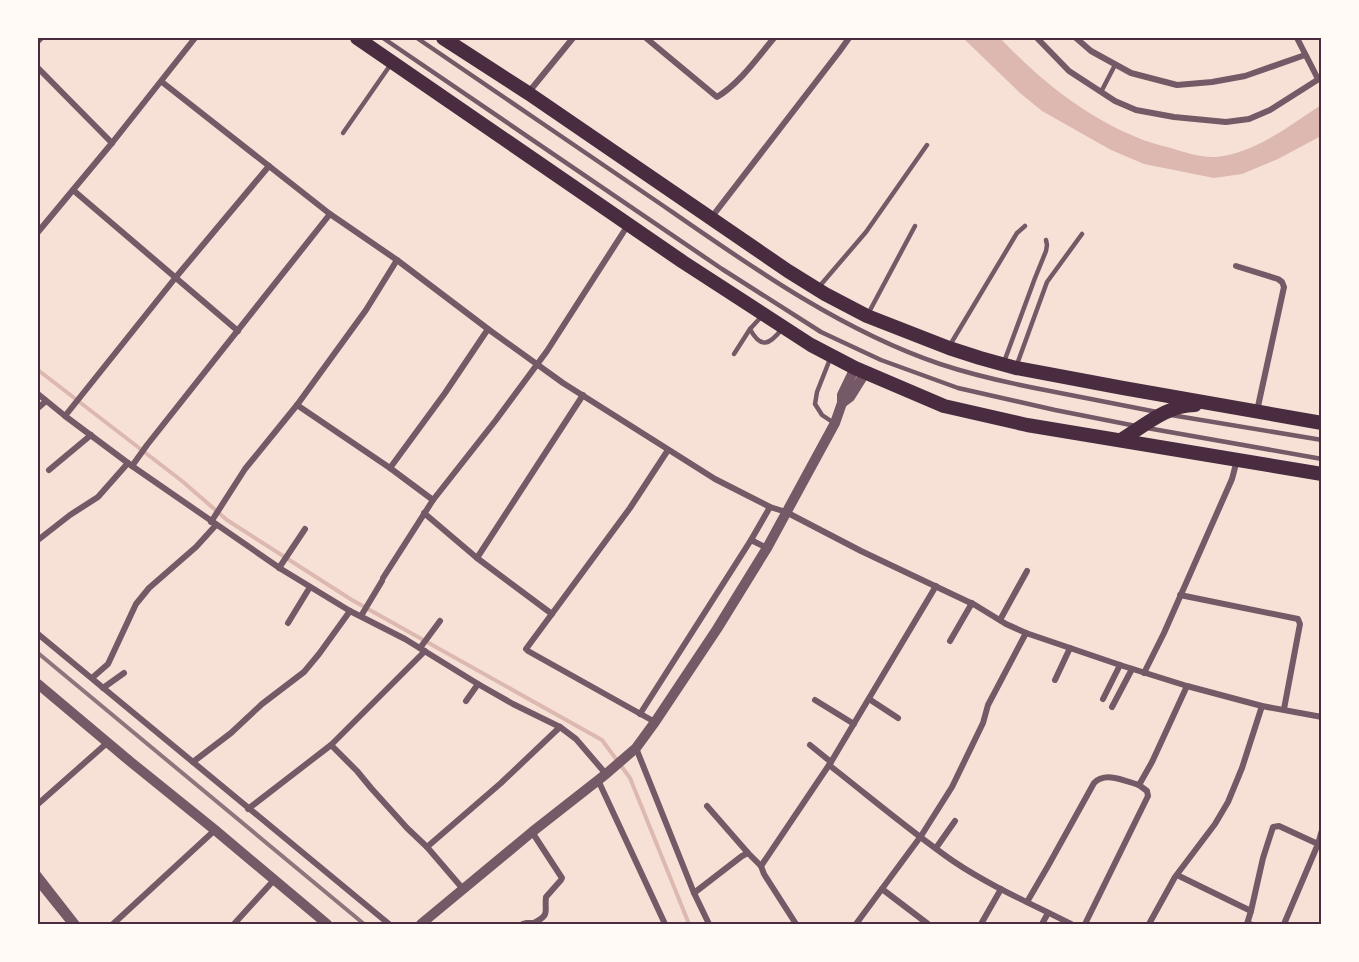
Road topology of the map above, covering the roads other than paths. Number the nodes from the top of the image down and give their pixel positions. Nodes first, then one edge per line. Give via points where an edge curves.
1 (41, 38) edge
2 (195, 38) edge
3 (357, 38) edge
4 (383, 38) edge
5 (417, 38) edge
6 (573, 38) edge
7 (646, 38) edge
8 (774, 38) edge
9 (849, 38) edge
10 (1037, 38) edge
11 (1076, 38) edge
12 (1297, 38) edge
13 (450, 39) edge
14 (38, 41) edge
15 (1305, 55) junction
16 (392, 62) junction
17 (1115, 65) junction
18 (38, 68) edge
19 (1320, 78) edge
20 (162, 82) junction
21 (1101, 92) junction
22 (528, 93) junction
23 (343, 133) dead end
24 (112, 143) junction
25 (927, 145) dead end
26 (269, 166) junction
27 (73, 190) junction
28 (330, 214) junction
29 (710, 219) junction
30 (628, 225) junction
31 (915, 226) dead end
32 (1025, 226) dead end
33 (38, 231) edge
34 (1082, 234) dead end
35 (1046, 240) dead end
36 (397, 260) junction
37 (1236, 266) dead end
38 (176, 278) junction
39 (818, 289) junction
40 (763, 315) junction
41 (867, 316) junction
42 (783, 328) junction
43 (488, 329) junction
44 (750, 329) junction
45 (238, 331) junction
46 (949, 348) junction
47 (734, 354) dead end
48 (831, 356) junction
49 (537, 363) junction
50 (1010, 366) junction
51 (860, 371) junction
52 (38, 394) edge
53 (583, 395) junction
54 (46, 400) junction
55 (297, 405) junction
56 (38, 408) edge
57 (1257, 411) junction
58 (1163, 413) junction
59 (65, 416) junction
60 (835, 423) junction
61 (1322, 423) edge
62 (1142, 427) junction
63 (1322, 427) edge
64 (91, 435) junction
65 (1322, 440) edge
66 (1121, 441) junction
67 (668, 450) junction
68 (1322, 459) edge
69 (1237, 460) junction
70 (130, 464) junction
71 (390, 468) junction
72 (49, 470) dead end
73 (1318, 473) edge
74 (433, 500) junction
75 (770, 507) junction
76 (786, 512) junction
77 (424, 513) junction
78 (214, 521) junction
79 (305, 529) dead end
80 (38, 540) edge
81 (751, 540) junction
82 (767, 548) junction
83 (477, 558) junction
84 (279, 568) junction
85 (1027, 571) dead end
86 (936, 586) junction
87 (310, 587) junction
88 (1180, 595) junction
89 (972, 603) junction
90 (350, 611) junction
91 (362, 614) junction
92 (552, 614) junction
93 (1000, 620) junction
94 (441, 621) dead end
95 (288, 623) dead end
96 (1026, 633) junction
97 (38, 634) edge
98 (950, 641) dead end
99 (1070, 648) junction
100 (422, 650) junction
101 (1120, 666) junction
102 (1132, 669) junction
103 (123, 673) dead end
104 (1144, 673) junction
105 (92, 678) junction
106 (1055, 680) dead end
107 (38, 684) edge
108 (478, 684) junction
109 (1187, 686) junction
110 (103, 688) junction
111 (869, 699) junction
112 (1103, 699) dead end
113 (815, 700) dead end
114 (466, 701) dead end
115 (1262, 706) junction
116 (1113, 707) dead end
117 (1284, 709) junction
118 (640, 714) junction
119 (1322, 717) edge
120 (898, 718) dead end
121 (655, 722) junction
122 (854, 724) junction
123 (560, 727) junction
124 (107, 743) junction
125 (331, 745) junction
126 (810, 745) dead end
127 (632, 752) junction
128 (193, 762) junction
129 (830, 764) junction
130 (603, 776) junction
131 (1139, 785) junction
132 (38, 804) edge
133 (707, 806) dead end
134 (248, 809) junction
135 (955, 821) dead end
136 (215, 830) junction
137 (1322, 830) edge
138 (532, 832) junction
139 (921, 836) junction
140 (1318, 844) junction
141 (427, 847) junction
142 (936, 848) junction
143 (748, 853) junction
144 (761, 866) junction
145 (38, 874) edge
146 (1177, 875) junction
147 (274, 880) junction
148 (38, 884) edge
149 (463, 889) junction
150 (1001, 889) junction
151 (882, 890) junction
152 (693, 894) junction
153 (1027, 902) junction
154 (1251, 911) junction
155 (1048, 913) junction
156 (71, 924) edge
157 (77, 924) edge
158 (113, 924) edge
159 (234, 924) edge
160 (326, 924) edge
161 (389, 924) edge
162 (421, 924) edge
163 (523, 924) edge
164 (665, 924) edge
165 (709, 924) edge
166 (796, 924) edge
167 (856, 924) edge
168 (928, 924) edge
169 (981, 924) edge
170 (1041, 924) edge
171 (1071, 924) edge
172 (1085, 924) edge
173 (1149, 924) edge
174 (1250, 924) edge
175 (1284, 924) edge

1 - 14 street
2 - 20 street
3 - 16 main road
4 - 62 lane via 821,332 881,360 958,388
5 - 58 lane via 692,226 841,320 939,364 970,373
6 - 22 street
7 - 8 street via 717,97
9 - 29 street
10 - 21 street via 1069,71
11 - 17 street
12 - 15 street
13 - 22 main road
15 - 17 street via 1245,76 1177,85
15 - 19 street
16 - 23 lane
16 - 30 main road
17 - 21 lane
18 - 24 street
19 - 21 street via 1270,110 1249,119 1226,122 1136,110
20 - 24 street
20 - 26 street
22 - 29 main road
24 - 27 street
25 - 39 lane via 866,232
26 - 28 street
26 - 38 street
27 - 33 street
27 - 38 street
28 - 36 street
28 - 45 street
29 - 39 main road
30 - 40 main road
30 - 49 street
31 - 41 lane
32 - 46 lane via 1017,233
34 - 50 lane via 1047,282
35 - 50 lane via 1046,251
36 - 43 street
36 - 55 street
37 - 57 street via 1278,279 1284,286
38 - 45 street
38 - 59 street
39 - 41 main road
40 - 42 main road
40 - 44 lane
41 - 46 main road
42 - 44 lane via 766,343
42 - 48 main road
43 - 49 street
43 - 71 street
44 - 47 lane
45 - 70 street
46 - 50 main road
48 - 51 main road
48 - 60 lane via 815,404 822,415
49 - 53 street
49 - 74 street
50 - 57 main road
51 - 60 street
51 - 66 main road via 944,406
52 - 54 street
53 - 67 street
53 - 83 street
54 - 56 street
54 - 59 street
55 - 71 street
55 - 78 street via 245,469
57 - 61 main road
58 - 62 main road
58 - 63 main road via 1184,405 1199,405
58 - 65 lane
59 - 64 street
60 - 76 street
62 - 66 main road
62 - 68 lane
64 - 70 street
64 - 72 street
66 - 69 main road
67 - 75 street
67 - 92 street
69 - 73 main road
69 - 88 street
70 - 78 street
70 - 80 street via 98,496
71 - 74 street
74 - 77 street
75 - 76 street
75 - 81 street
76 - 82 street
76 - 86 street
77 - 83 street
77 - 91 street
78 - 84 street
78 - 105 street via 196,548 136,604 108,664
79 - 84 street
81 - 82 street
81 - 118 street
82 - 121 street
83 - 92 street
84 - 87 street
85 - 93 street
86 - 89 street
86 - 111 street
87 - 90 street
87 - 95 street
88 - 104 street
88 - 117 street via 1298,619
89 - 93 street
89 - 98 street
90 - 91 street
90 - 128 street via 304,672
91 - 100 street
92 - 118 street via 526,649
93 - 96 street
94 - 100 street
96 - 99 street
96 - 139 street via 988,705 952,788
97 - 105 street
99 - 101 street
99 - 106 street
100 - 108 street
100 - 125 street
101 - 102 street
101 - 112 street
102 - 104 street
102 - 116 street
103 - 110 street
104 - 109 street
105 - 110 street
107 - 124 street
108 - 114 street
108 - 123 street
109 - 115 street
109 - 131 street
110 - 128 street
111 - 120 street
111 - 122 street
113 - 122 street
115 - 117 street
115 - 146 street via 1228,802
117 - 119 street
118 - 121 street
121 - 127 street
122 - 129 street
123 - 130 street via 576,739
123 - 141 street
124 - 132 street
124 - 136 street
125 - 134 street
125 - 141 street
126 - 129 street
127 - 130 street
127 - 152 street
128 - 134 street
129 - 139 street
129 - 144 street
130 - 138 street
130 - 164 street
131 - 153 street via 1107,777 1094,783
131 - 172 street via 1148,796
133 - 143 street
134 - 161 street
135 - 142 street
136 - 147 street
136 - 158 street
137 - 140 street
138 - 149 street
138 - 163 street via 562,878 546,897 545,915 534,923
139 - 142 street
139 - 151 street
140 - 154 street via 1279,826 1273,827
140 - 175 street
141 - 149 street
142 - 150 street
143 - 144 street
143 - 152 street
144 - 166 street
145 - 157 street
146 - 154 street
146 - 173 street
147 - 159 street
147 - 160 street
148 - 156 street
149 - 162 street
150 - 153 street
150 - 169 street
151 - 167 street
151 - 168 street
152 - 165 street
153 - 155 street
154 - 174 street
155 - 170 street
155 - 171 street

